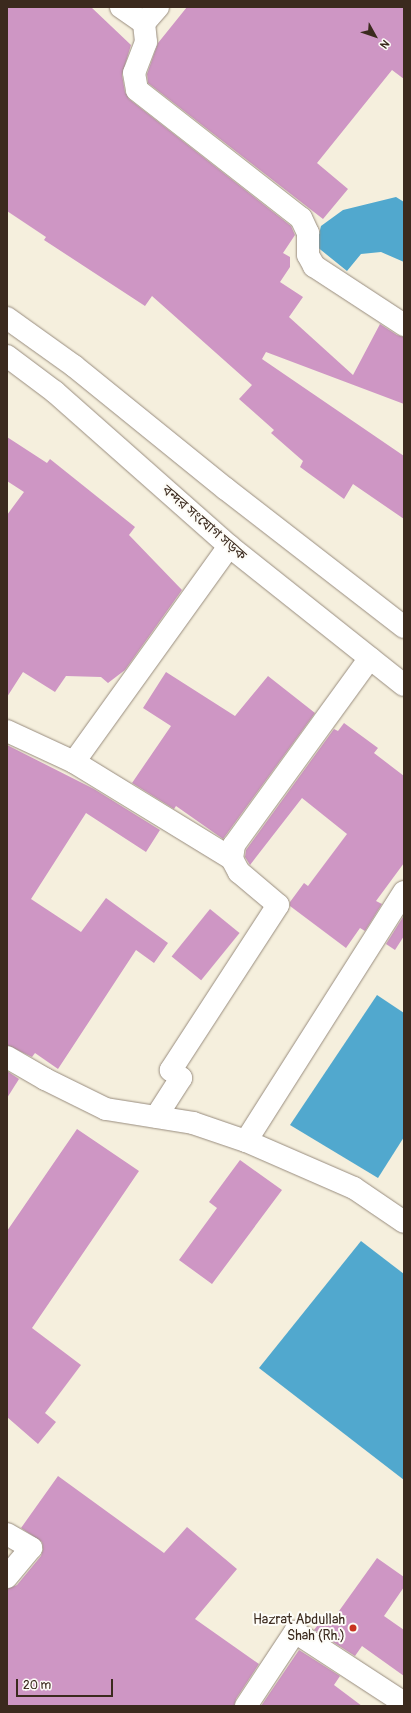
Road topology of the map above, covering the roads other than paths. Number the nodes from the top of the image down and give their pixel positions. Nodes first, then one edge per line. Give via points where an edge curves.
1 (121, 7) edge
2 (158, 7) edge
3 (144, 24) junction
4 (7, 318) edge
5 (404, 325) edge
6 (7, 356) edge
7 (229, 546) junction
8 (404, 627) edge
9 (370, 658) junction
10 (404, 685) edge
11 (7, 731) edge
12 (74, 762) junction
13 (232, 859) junction
14 (404, 892) edge
15 (7, 1058) edge
16 (156, 1117) junction
17 (246, 1141) junction
18 (404, 1222) edge
19 (7, 1534) edge
20 (7, 1577) edge
21 (404, 1703) edge
22 (246, 1706) edge

1 - 3 main road
2 - 3 main road
3 - 5 main road via 146,42 134,73 137,90 301,218 308,233 308,255 314,266
4 - 8 main road via 74,366 226,489
6 - 7 main road, বন্দর সংযোগ সড়ক via 55,392
7 - 9 main road, বন্দর সংযোগ সড়ক
7 - 12 main road
9 - 10 main road, বন্দর সংযোগ সড়ক
9 - 13 main road via 234,845
11 - 12 main road
12 - 13 main road
13 - 16 main road via 239,872 278,905 171,1070 181,1078
14 - 17 main road
15 - 16 main road via 106,1109
16 - 17 main road via 193,1123
17 - 18 main road via 354,1188
19 - 20 main road via 31,1548
21 - 22 main road via 295,1632

